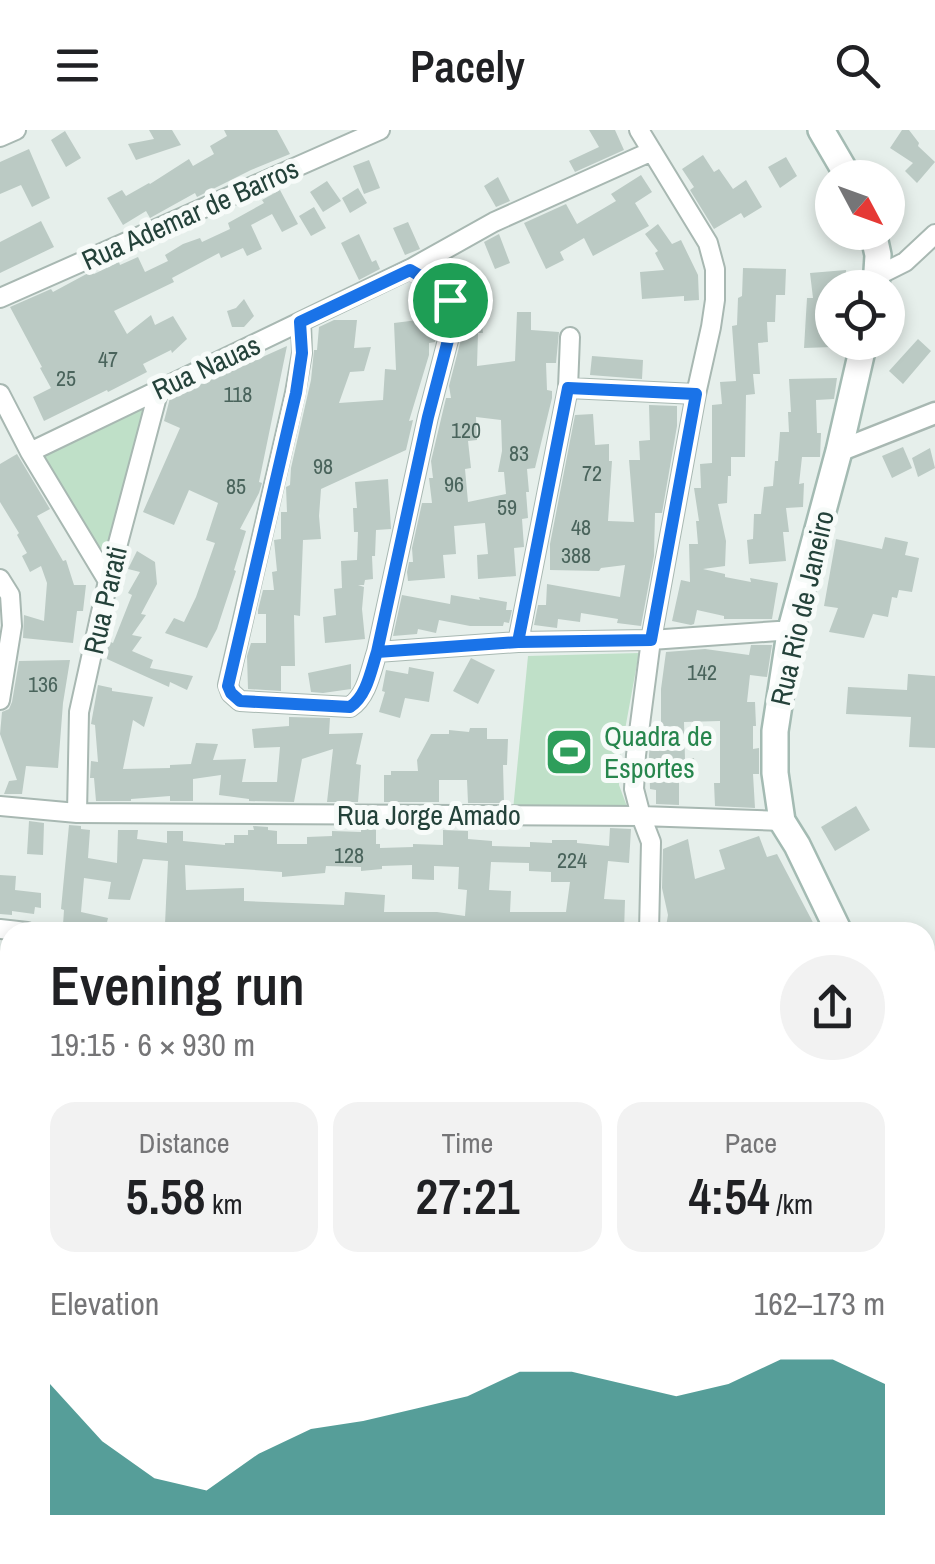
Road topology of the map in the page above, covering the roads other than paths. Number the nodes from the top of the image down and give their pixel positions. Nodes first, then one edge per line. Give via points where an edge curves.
1 (16, 130) edge
2 (380, 130) edge
3 (639, 130) edge
4 (820, 130) edge
5 (0, 137) edge
6 (652, 152) junction
7 (839, 160) edge
8 (935, 234) edge
9 (410, 270) junction
10 (894, 270) edge
11 (0, 298) edge
12 (300, 322) junction
13 (570, 337) dead end
14 (860, 360) edge
15 (568, 388) junction
16 (158, 389) junction
17 (0, 394) edge
18 (696, 394) junction
19 (935, 413) edge
20 (839, 451) junction
21 (30, 452) junction
22 (0, 579) edge
23 (108, 581) junction
24 (790, 633) junction
25 (651, 640) junction
26 (518, 642) junction
27 (377, 652) junction
28 (0, 700) edge
29 (0, 806) edge
30 (77, 813) junction
31 (641, 816) junction
32 (782, 821) junction
33 (649, 922) edge
34 (834, 922) edge

1 - 5 street
2 - 11 street, Rua Ademar de Barros
3 - 6 street
4 - 7 main road
6 - 9 street, Rua Nauas via 494,222
6 - 18 street via 708,243 715,269
8 - 10 street
9 - 12 street, Rua Nauas
9 - 27 street via 450,300 453,321
12 - 16 street, Rua Nauas
12 - 27 street via 296,393 228,686 240,701 350,707
13 - 15 street
14 - 20 main road, Rua Rio de Janeiro
15 - 18 street
15 - 26 street
16 - 21 street, Rua Nauas
16 - 23 street, Rua Parati
17 - 21 street
18 - 25 street
19 - 20 street
20 - 24 main road, Rua Rio de Janeiro
21 - 23 street
22 - 28 street via 10,595 12,626
23 - 30 street, Rua Parati via 79,712
24 - 25 street
24 - 32 main road, Rua Rio de Janeiro via 775,731
25 - 26 street
25 - 31 street via 634,789
26 - 27 street
29 - 30 street, Rua Jorge Amado
30 - 31 street, Rua Jorge Amado
31 - 32 street, Rua Jorge Amado
31 - 33 street via 651,842
32 - 34 main road, Rua Rio de Janeiro

